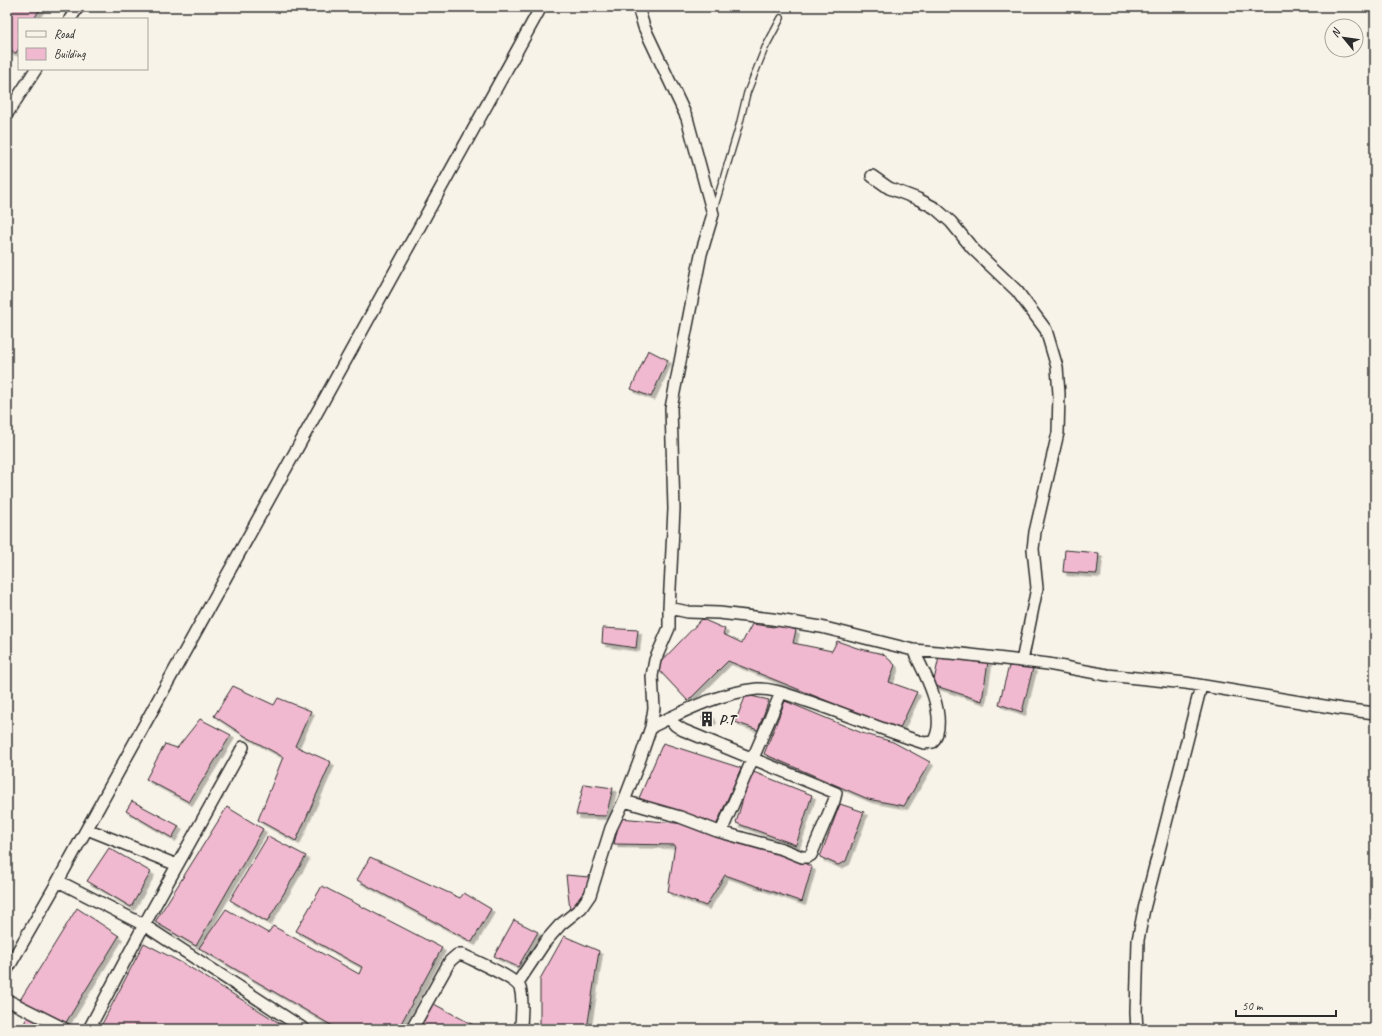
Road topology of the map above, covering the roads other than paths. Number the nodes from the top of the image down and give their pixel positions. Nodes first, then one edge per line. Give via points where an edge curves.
1 (78, 7) edge
2 (541, 7) edge
3 (638, 7) edge
4 (71, 18) edge
5 (781, 18) dead end
6 (35, 70) edge
7 (7, 114) edge
8 (872, 176) dead end
9 (713, 214) junction
10 (669, 608) junction
11 (913, 650) junction
12 (1022, 661) junction
13 (1201, 686) junction
14 (781, 693) junction
15 (1375, 713) edge
16 (669, 718) junction
17 (651, 726) junction
18 (242, 746) dead end
19 (753, 759) junction
20 (624, 801) junction
21 (87, 829) junction
22 (721, 832) junction
23 (177, 865) junction
24 (58, 881) junction
25 (144, 925) junction
26 (7, 970) edge
27 (517, 984) junction
28 (7, 1000) edge
29 (65, 1029) edge
30 (89, 1029) edge
31 (304, 1029) edge
32 (412, 1029) edge
33 (521, 1029) edge
34 (1137, 1029) edge

1 - 4 street
2 - 21 street
3 - 9 street via 644,27 687,118
5 - 9 lane via 765,48 747,93
6 - 7 street
8 - 12 street via 889,188 935,208 951,222 973,249 1017,291 1046,330 1057,367 1058,432 1035,532 1033,549 1037,588
9 - 10 street via 701,254 671,408 674,509
10 - 11 street via 821,627
10 - 17 street via 669,628 655,660 652,676 654,708
11 - 12 street
11 - 14 street via 929,681 934,699 938,729 933,742 924,743 910,739
12 - 13 street via 1107,675
13 - 15 street
13 - 34 street via 1138,940
14 - 16 street via 758,689 738,692 721,696
14 - 19 street
16 - 17 street
16 - 19 street via 683,730
17 - 20 street
18 - 23 street
19 - 22 street
19 - 22 street via 836,793 814,848 809,856 802,857
20 - 22 street
20 - 27 street via 611,828 586,902 545,942
21 - 23 street
21 - 24 street
23 - 25 street
24 - 25 street
24 - 26 street
25 - 30 street
25 - 31 street
27 - 32 street via 463,955 454,956
27 - 33 street via 521,998
28 - 29 street

